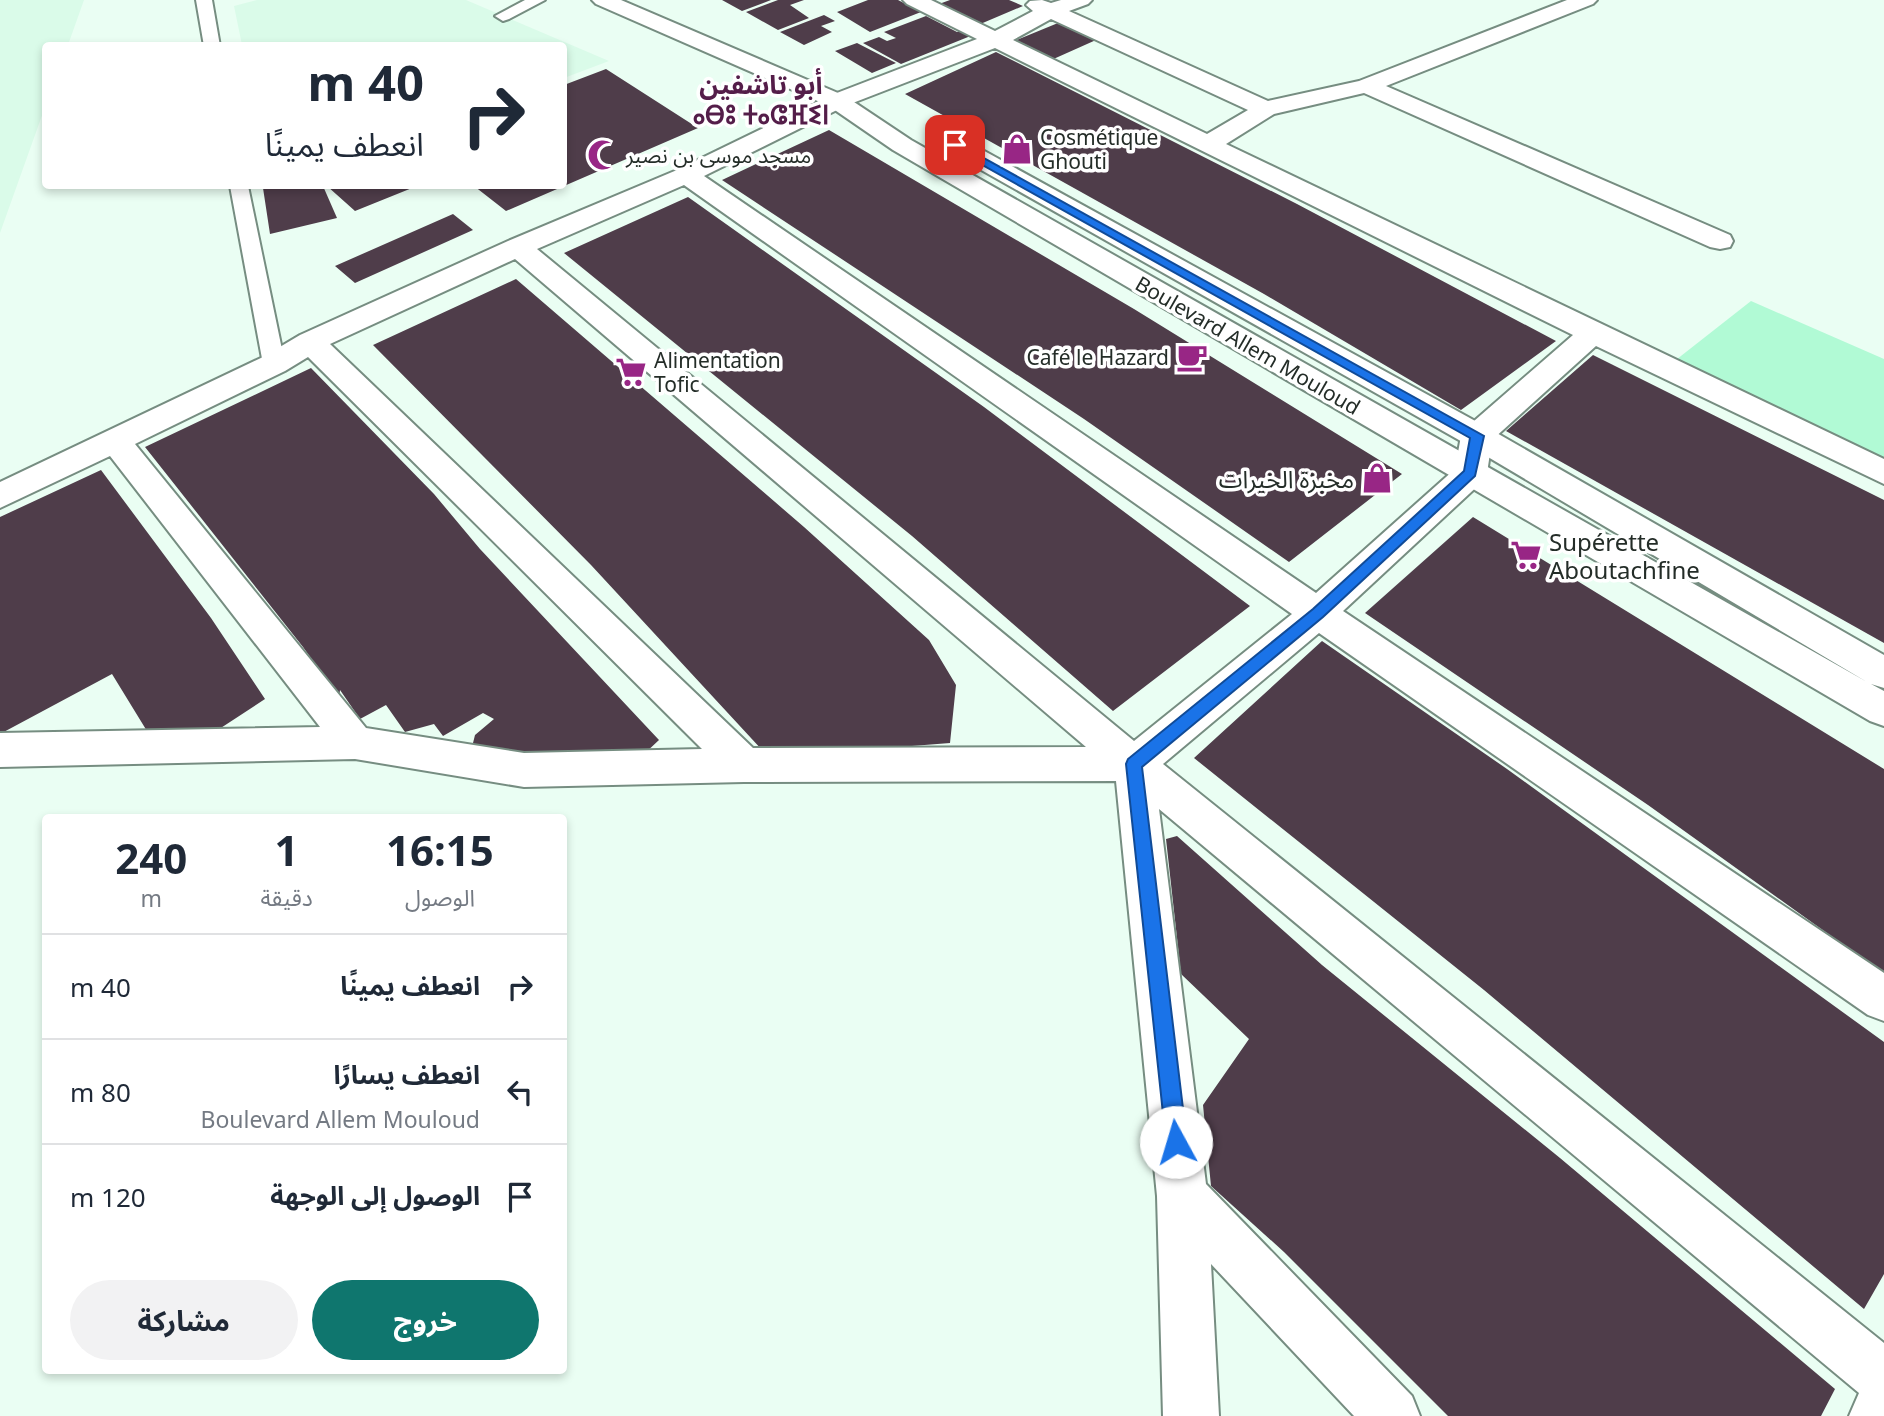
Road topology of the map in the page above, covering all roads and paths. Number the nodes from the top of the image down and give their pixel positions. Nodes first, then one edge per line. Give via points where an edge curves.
1 (204, 0) edge
2 (537, 0) edge
3 (603, 0) edge
4 (638, 0) edge
5 (914, 0) edge
6 (1080, 0) edge
7 (1586, 0) edge
8 (1038, 6) edge
9 (503, 16) dead end
10 (996, 40) junction
11 (211, 42) edge
12 (1366, 86) junction
13 (848, 97) junction
14 (1266, 109) junction
15 (1210, 144) junction
16 (686, 175) junction
17 (240, 189) edge
18 (1720, 241) dead end
19 (519, 247) junction
20 (1593, 334) junction
21 (310, 342) junction
22 (274, 364) junction
23 (1477, 436) junction
24 (114, 440) junction
25 (1471, 473) junction
26 (1884, 473) edge
27 (0, 496) edge
28 (1318, 613) junction
29 (1884, 673) edge
30 (1884, 710) edge
31 (355, 743) junction
32 (0, 750) edge
33 (1134, 764) junction
34 (744, 765) junction
35 (1884, 999) edge
36 (1182, 1196) junction
37 (1884, 1378) edge
38 (1884, 1402) edge
39 (1191, 1416) edge
40 (1392, 1416) edge
41 (1877, 1416) edge

1 - 11 lane
2 - 9 lane
3 - 13 street, Boulevard Allem Mouloud
4 - 13 street, Boulevard Allem Mouloud
5 - 10 street
6 - 8 street
7 - 12 street
8 - 10 street
8 - 14 street
10 - 13 street
10 - 15 street
12 - 14 street
12 - 18 street
13 - 16 street
13 - 23 street, Boulevard Allem Mouloud
13 - 25 street, Boulevard Allem Mouloud via 902,145
14 - 15 street
15 - 20 street
16 - 19 street
16 - 28 street
17 - 22 lane
19 - 21 street
19 - 33 street
20 - 23 street
20 - 26 street
21 - 22 street
21 - 34 street
22 - 24 street
23 - 25 street
23 - 29 street, Boulevard Allem Mouloud
24 - 27 street
24 - 31 street
25 - 28 street
25 - 30 street, Boulevard Allem Mouloud
28 - 33 street
28 - 35 street
31 - 32 street
31 - 34 street via 524,770
33 - 34 street
33 - 36 street
33 - 37 street
36 - 39 street
36 - 40 street
38 - 41 street

